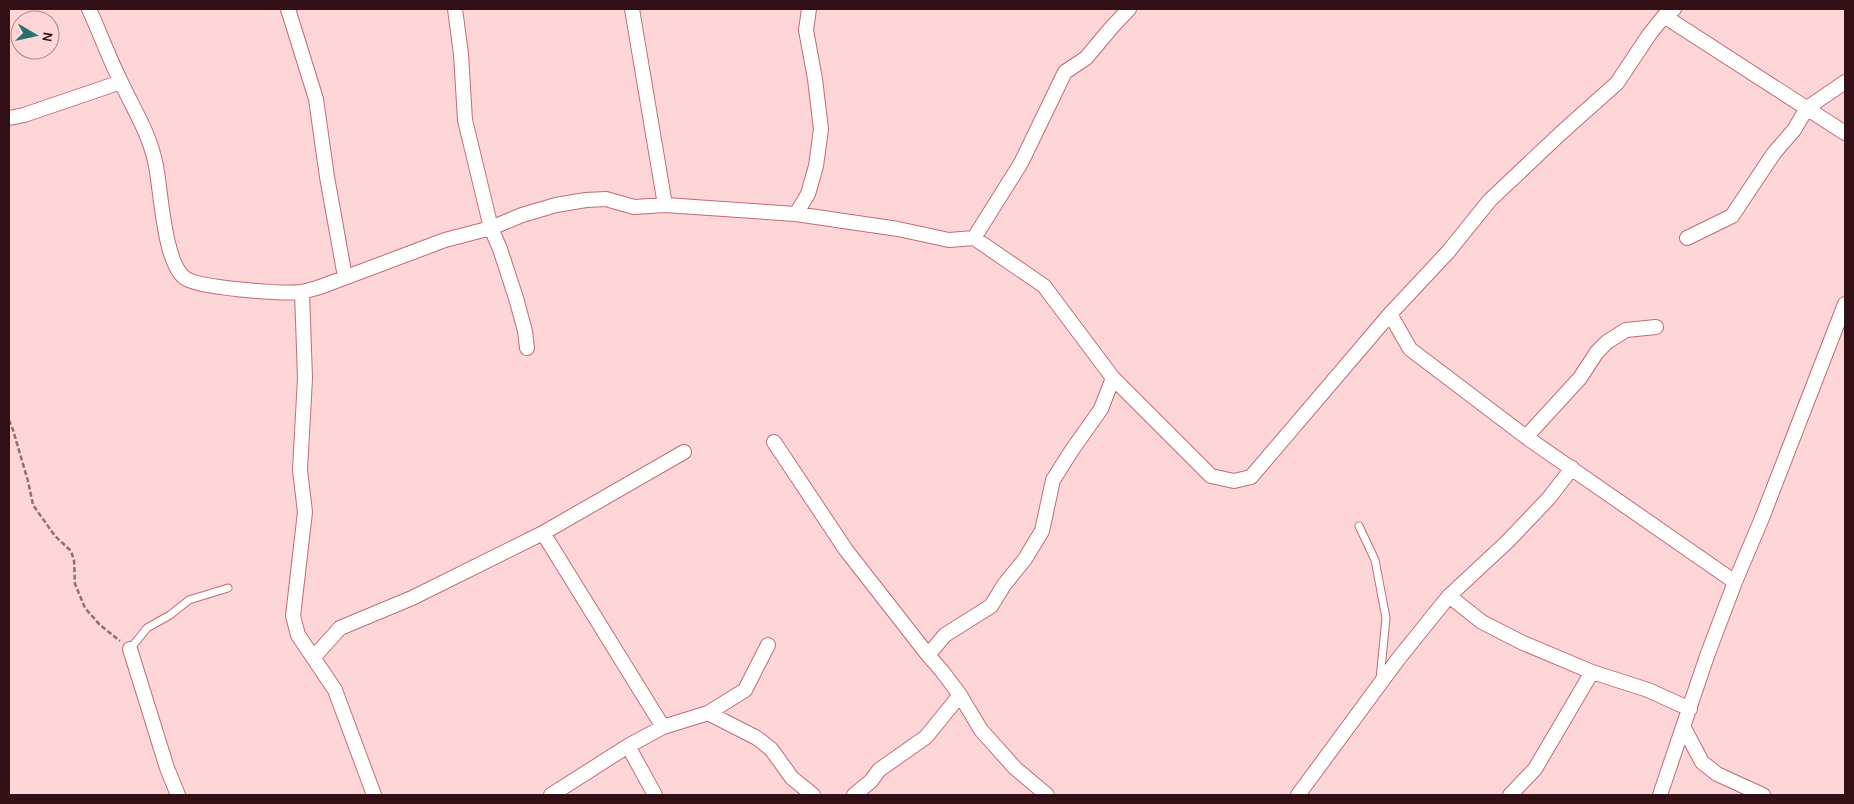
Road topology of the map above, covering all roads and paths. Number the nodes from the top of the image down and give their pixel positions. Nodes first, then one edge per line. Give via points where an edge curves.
1 (89, 9) edge
2 (288, 9) edge
3 (455, 9) edge
4 (632, 9) edge
5 (809, 9) edge
6 (1129, 9) edge
7 (1669, 12) edge
8 (120, 82) junction
9 (1845, 82) edge
10 (1807, 108) junction
11 (9, 118) edge
12 (1845, 133) edge
13 (665, 205) junction
14 (796, 214) junction
15 (491, 228) junction
16 (974, 238) junction
17 (1687, 238) dead end
18 (345, 277) junction
19 (302, 292) junction
20 (1845, 304) edge
21 (1390, 314) junction
22 (1656, 327) dead end
23 (527, 348) dead end
24 (1113, 378) junction
25 (9, 420) edge
26 (1526, 437) junction
27 (774, 442) dead end
28 (684, 452) dead end
29 (1572, 468) junction
30 (1358, 526) dead end
31 (543, 532) junction
32 (1735, 582) junction
33 (228, 588) dead end
34 (1449, 596) junction
35 (768, 645) dead end
36 (130, 649) junction
37 (928, 655) junction
38 (314, 657) junction
39 (1592, 672) junction
40 (1379, 686) junction
41 (960, 695) junction
42 (1690, 709) junction
43 (708, 713) junction
44 (663, 727) junction
45 (1684, 728) junction
46 (628, 746) junction
47 (178, 795) edge
48 (374, 795) edge
49 (552, 795) edge
50 (655, 795) edge
51 (812, 795) edge
52 (854, 795) edge
53 (1047, 795) edge
54 (1298, 795) edge
55 (1510, 795) edge
56 (1660, 795) edge
57 (1763, 795) edge

1 - 8 street
2 - 18 street via 316,100
3 - 15 street via 465,120
4 - 13 street
5 - 14 street via 806,30 820,129 816,166 808,194
6 - 16 street via 1086,58 1064,72 1021,163
7 - 10 street
7 - 21 street via 1618,84 1490,200 1448,252
8 - 11 street
8 - 19 street via 149,137 165,227 178,271 197,284 274,293
9 - 10 street
10 - 12 street
10 - 17 street via 1732,216
13 - 14 street
13 - 15 street via 634,208 606,199 586,200 522,215
14 - 16 street via 949,240
15 - 18 street via 445,240
15 - 23 street via 516,298
16 - 24 street via 1044,286
18 - 19 street
19 - 38 street via 305,378 300,470 304,512 293,616 298,635
20 - 32 street
21 - 24 street via 1251,477 1234,481 1211,476
21 - 26 street via 1410,349
22 - 26 street via 1626,330 1607,342 1580,378
24 - 37 street via 1101,409 1053,480 1042,531 1025,559 991,606 944,635
25 - 36 path via 32,505 55,536 71,551 75,584 85,608
26 - 29 street
27 - 37 street via 846,550
28 - 31 street
29 - 32 street
29 - 34 street via 1549,498 1507,542
30 - 40 lane via 1375,560 1386,618
31 - 38 street via 412,598 340,628
31 - 44 street
32 - 42 street
33 - 36 lane via 189,600 147,628
34 - 39 street via 1492,628
34 - 40 street
35 - 43 street via 745,690
36 - 47 street
37 - 41 street
38 - 48 street via 335,690
39 - 42 street via 1648,690
39 - 55 street via 1535,769
40 - 54 street
41 - 52 street via 926,737 879,770
41 - 53 street via 982,730 1006,759
42 - 45 street
43 - 44 street
43 - 51 street via 757,738 771,749 792,778
44 - 46 street
45 - 56 street
45 - 57 street via 1702,762 1717,774
46 - 49 street
46 - 50 street

